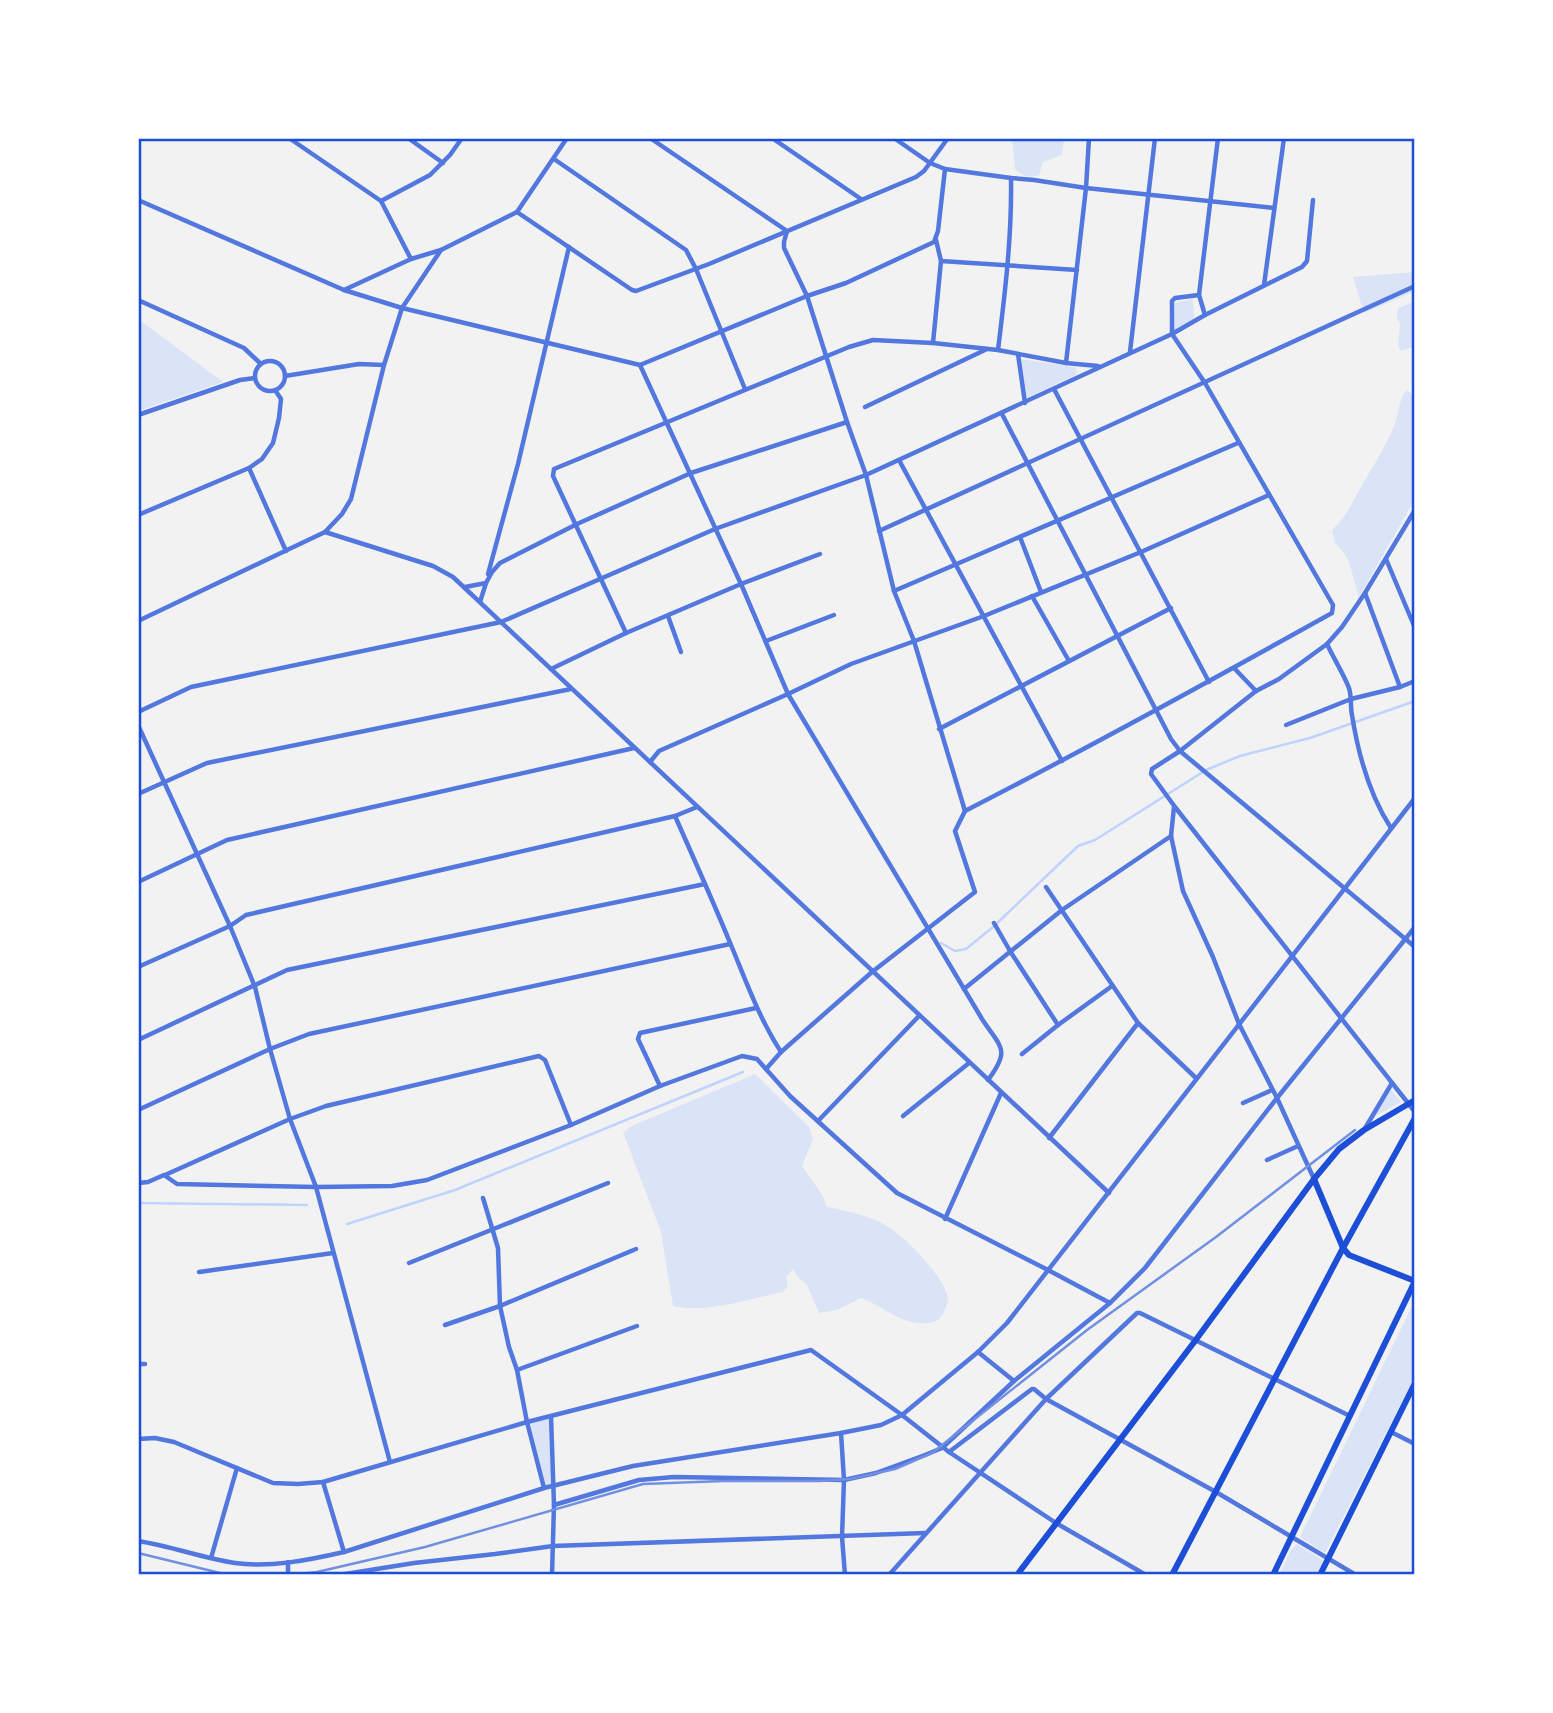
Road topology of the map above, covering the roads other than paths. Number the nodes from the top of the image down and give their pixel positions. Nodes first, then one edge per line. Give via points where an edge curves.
1 (289, 138) edge
2 (408, 138) edge
3 (462, 138) edge
4 (567, 138) edge
5 (650, 138) edge
6 (772, 138) edge
7 (894, 138) edge
8 (948, 138) edge
9 (1089, 138) edge
10 (1155, 138) edge
11 (1219, 138) edge
12 (1284, 138) edge
13 (554, 159) junction
14 (443, 163) junction
15 (930, 163) junction
16 (945, 169) junction
17 (1011, 178) junction
18 (1086, 188) junction
19 (1149, 194) junction
20 (138, 200) edge
21 (862, 200) junction
22 (1210, 200) junction
23 (1314, 200) dead end
24 (381, 201) junction
25 (1274, 208) junction
26 (517, 212) junction
27 (787, 231) junction
28 (936, 240) junction
29 (569, 247) junction
30 (441, 250) junction
31 (411, 259) junction
32 (941, 261) junction
33 (1008, 266) junction
34 (696, 269) junction
35 (1077, 270) junction
36 (1264, 286) junction
37 (1415, 286) edge
38 (344, 290) junction
39 (1199, 295) junction
40 (807, 296) junction
41 (138, 300) edge
42 (402, 308) junction
43 (1205, 315) junction
44 (722, 332) junction
45 (1172, 334) junction
46 (546, 342) junction
47 (933, 343) junction
48 (988, 349) junction
49 (998, 350) junction
50 (1130, 353) junction
51 (1018, 354) junction
52 (827, 356) junction
53 (1066, 363) junction
54 (261, 364) junction
55 (640, 365) junction
56 (384, 366) junction
57 (1101, 366) junction
58 (285, 376) junction
59 (256, 378) junction
60 (1205, 383) junction
61 (745, 389) junction
62 (1054, 389) junction
63 (275, 390) junction
64 (1025, 403) junction
65 (865, 407) dead end
66 (1002, 414) junction
67 (138, 415) edge
68 (847, 422) junction
69 (667, 423) junction
70 (1080, 439) junction
71 (1238, 443) junction
72 (899, 460) junction
73 (1028, 463) junction
74 (249, 468) junction
75 (691, 473) junction
76 (866, 475) junction
77 (1269, 495) junction
78 (1112, 498) junction
79 (926, 510) junction
80 (1415, 510) edge
81 (138, 515) edge
82 (1058, 521) junction
83 (577, 524) junction
84 (715, 529) junction
85 (879, 531) junction
86 (325, 532) junction
87 (1020, 537) junction
88 (286, 551) junction
89 (1141, 552) junction
90 (820, 554) dead end
91 (1386, 559) junction
92 (956, 564) junction
93 (1085, 574) junction
94 (601, 579) junction
95 (485, 583) junction
96 (741, 584) junction
97 (465, 587) junction
98 (894, 591) junction
99 (1041, 592) junction
100 (1365, 593) junction
101 (1032, 596) junction
102 (480, 602) junction
103 (1171, 608) junction
104 (1415, 608) edge
105 (834, 615) dead end
106 (668, 616) junction
107 (984, 616) junction
108 (1409, 616) junction
109 (138, 621) edge
110 (501, 622) junction
111 (1415, 628) edge
112 (626, 634) junction
113 (1117, 636) junction
114 (766, 641) junction
115 (914, 642) junction
116 (1327, 644) junction
117 (681, 652) dead end
118 (1069, 662) junction
119 (1234, 668) junction
120 (551, 669) junction
121 (1415, 681) edge
122 (1209, 682) junction
123 (1022, 686) junction
124 (1400, 687) junction
125 (572, 689) junction
126 (1256, 691) junction
127 (788, 694) junction
128 (1351, 701) junction
129 (1156, 710) junction
130 (138, 712) edge
131 (138, 725) edge
132 (1286, 725) dead end
133 (940, 729) junction
134 (634, 748) junction
135 (1180, 751) junction
136 (1062, 761) junction
137 (650, 762) junction
138 (164, 782) junction
139 (138, 794) edge
140 (1415, 798) edge
141 (697, 807) junction
142 (1174, 807) junction
143 (965, 811) junction
144 (675, 816) junction
145 (1391, 828) junction
146 (1171, 836) junction
147 (197, 854) junction
148 (138, 882) edge
149 (705, 884) junction
150 (1046, 887) dead end
151 (1344, 888) junction
152 (1062, 910) junction
153 (994, 923) dead end
154 (230, 926) junction
155 (1415, 927) edge
156 (929, 928) junction
157 (1405, 939) junction
158 (730, 944) junction
159 (1415, 947) edge
160 (1010, 951) junction
161 (1292, 956) junction
162 (138, 967) edge
163 (872, 972) junction
164 (1112, 986) junction
165 (255, 987) junction
166 (964, 989) junction
167 (756, 1008) junction
168 (919, 1016) junction
169 (1341, 1019) junction
170 (1138, 1023) junction
171 (1239, 1024) junction
172 (1058, 1025) junction
173 (138, 1040) edge
174 (270, 1049) junction
175 (781, 1052) junction
176 (1022, 1054) dead end
177 (969, 1063) junction
178 (766, 1069) junction
179 (1196, 1078) junction
180 (988, 1080) junction
181 (1392, 1083) junction
182 (660, 1086) junction
183 (1272, 1090) junction
184 (1001, 1093) junction
185 (1277, 1098) junction
186 (1411, 1102) edge
187 (1243, 1103) dead end
188 (138, 1110) edge
189 (1415, 1115) edge
190 (903, 1116) dead end
191 (290, 1119) junction
192 (818, 1121) junction
193 (571, 1125) junction
194 (1364, 1130) junction
195 (1049, 1138) junction
196 (1298, 1146) junction
197 (1267, 1160) dead end
198 (164, 1175) junction
199 (1314, 1179) junction
200 (138, 1183) edge
201 (608, 1183) dead end
202 (316, 1187) junction
203 (1109, 1193) junction
204 (483, 1198) dead end
205 (945, 1219) junction
206 (494, 1230) junction
207 (1343, 1248) junction
208 (636, 1249) dead end
209 (333, 1253) junction
210 (410, 1263) dead end
211 (1048, 1270) junction
212 (199, 1272) dead end
213 (1415, 1281) edge
214 (1415, 1292) edge
215 (1110, 1304) junction
216 (1404, 1304) junction
217 (500, 1306) junction
218 (445, 1325) dead end
219 (637, 1326) dead end
220 (1195, 1341) junction
221 (978, 1352) junction
222 (517, 1370) junction
223 (1275, 1379) junction
224 (1014, 1381) junction
225 (1415, 1383) edge
226 (1046, 1398) junction
227 (902, 1415) junction
228 (551, 1416) junction
229 (1350, 1416) junction
230 (527, 1422) junction
231 (1390, 1432) junction
232 (841, 1433) junction
233 (138, 1439) edge
234 (1120, 1439) junction
235 (1415, 1444) edge
236 (942, 1448) junction
237 (949, 1452) junction
238 (390, 1462) junction
239 (237, 1468) junction
240 (980, 1472) junction
241 (844, 1480) junction
242 (323, 1482) junction
243 (554, 1486) junction
244 (544, 1489) junction
245 (1216, 1492) junction
246 (554, 1505) junction
247 (1056, 1523) junction
248 (926, 1533) junction
249 (842, 1536) junction
250 (1291, 1536) junction
251 (138, 1541) edge
252 (553, 1546) junction
253 (344, 1552) junction
254 (211, 1558) junction
255 (1328, 1559) junction
256 (288, 1562) junction
257 (350, 1574) edge
258 (288, 1575) edge
259 (339, 1575) edge
260 (552, 1575) edge
261 (845, 1575) edge
262 (890, 1575) edge
263 (1017, 1575) edge
264 (1146, 1575) edge
265 (1172, 1575) edge
266 (1273, 1575) edge
267 (1320, 1575) edge
268 (1356, 1575) edge

1 - 24 street
2 - 14 street
3 - 14 street
4 - 13 street
5 - 27 street
6 - 21 street
7 - 15 street
8 - 15 street
9 - 18 street
10 - 19 street
11 - 22 street
12 - 25 street
13 - 26 street
13 - 34 street via 686,250
14 - 24 street
15 - 16 street
15 - 21 street via 916,177
16 - 17 street
16 - 28 street
17 - 18 street
17 - 33 street
18 - 19 street
18 - 35 street
19 - 22 street
19 - 50 street
20 - 38 street
21 - 27 street
22 - 25 street
22 - 39 street
23 - 36 street via 1307,261
24 - 31 street
25 - 36 street
26 - 29 street
26 - 30 street
27 - 34 street
27 - 40 street via 785,248
28 - 32 street
28 - 40 street via 846,283
29 - 34 street via 636,291
29 - 46 street
30 - 31 street
30 - 42 street
31 - 38 street
32 - 33 street
32 - 47 street
33 - 35 street
33 - 49 street
34 - 44 street
35 - 53 street
36 - 43 street
37 - 60 street
38 - 42 street
39 - 43 street
39 - 45 street via 1172,301
40 - 44 street
40 - 52 street
41 - 54 street via 244,348
42 - 46 street
42 - 56 street
43 - 45 street
44 - 55 street
44 - 61 street
45 - 50 street
45 - 60 street
46 - 55 street
46 - 95 street
47 - 48 street
47 - 52 street via 873,340
48 - 49 street
48 - 65 street
49 - 51 street
50 - 57 street
51 - 53 street
51 - 64 street
52 - 61 street
52 - 68 street
53 - 57 street
54 - 58 street via 277,363
54 - 59 street
55 - 69 street
56 - 58 street via 359,364
56 - 86 street via 351,499
57 - 62 street
58 - 63 street
59 - 63 street via 262,388
59 - 67 street
60 - 70 street
60 - 71 street
61 - 69 street
62 - 64 street
62 - 70 street
63 - 74 street via 281,399 273,443
64 - 66 street
66 - 72 street
66 - 73 street
68 - 75 street
68 - 76 street
69 - 75 street
69 - 83 street via 555,469 553,476
70 - 73 street
70 - 78 street
71 - 77 street
71 - 78 street
72 - 76 street
72 - 79 street
73 - 79 street
73 - 82 street
74 - 81 street
74 - 88 street
75 - 83 street
75 - 84 street
76 - 84 street
76 - 85 street
77 - 89 street
77 - 119 street via 1333,605 1332,613
78 - 82 street
78 - 89 street
79 - 85 street
79 - 92 street
80 - 91 street
82 - 87 street
82 - 93 street
83 - 94 street
83 - 95 street via 500,563
84 - 94 street
84 - 96 street
85 - 98 street
86 - 88 street
86 - 97 street via 433,566
87 - 92 street
87 - 99 street
88 - 109 street
89 - 93 street
89 - 103 street
90 - 96 street
91 - 100 street
91 - 108 street
92 - 98 street
92 - 107 street
93 - 99 street
93 - 113 street
94 - 110 street
94 - 112 street
95 - 97 street
95 - 102 street
96 - 106 street
96 - 114 street
97 - 102 street
98 - 115 street
99 - 101 street
100 - 116 street
100 - 124 street
101 - 107 street
101 - 118 street
102 - 110 street
103 - 113 street
103 - 122 street
104 - 108 street
105 - 114 street
106 - 112 street
106 - 117 street
107 - 115 street
107 - 123 street
108 - 111 street
110 - 120 street
110 - 130 street via 191,687
112 - 120 street
113 - 118 street
113 - 129 street
114 - 127 street
115 - 127 street via 850,664
115 - 133 street
116 - 126 street
116 - 128 street
118 - 123 street
119 - 122 street
119 - 126 street
120 - 125 street
121 - 124 street
122 - 129 street
123 - 133 street
123 - 136 street
124 - 128 street
125 - 134 street
125 - 138 street via 207,763
126 - 135 street
127 - 137 street via 659,751
127 - 156 street
128 - 132 street
128 - 145 street via 1366,773
129 - 135 street
129 - 136 street
131 - 138 street
133 - 143 street
134 - 137 street
134 - 147 street via 227,840
135 - 142 street via 1152,769 1152,776
135 - 151 street
136 - 143 street
137 - 141 street
138 - 139 street
138 - 147 street
140 - 145 street
141 - 144 street
141 - 163 street
142 - 146 street
142 - 161 street
143 - 156 street via 955,831 975,892
144 - 149 street
144 - 154 street via 246,915
145 - 151 street
146 - 152 street
146 - 171 street via 1183,891
147 - 148 street
147 - 154 street
149 - 158 street
149 - 165 street via 287,971
150 - 152 street
151 - 157 street
151 - 161 street
152 - 160 street
152 - 164 street
153 - 160 street
154 - 162 street
154 - 165 street
155 - 157 street
156 - 163 street
156 - 166 street
157 - 159 street
157 - 169 street
158 - 167 street
158 - 174 street via 309,1034
160 - 166 street
160 - 172 street
161 - 169 street
161 - 171 street
163 - 168 street
163 - 175 street
164 - 170 street
164 - 172 street
165 - 173 street
165 - 174 street
166 - 180 street via 1001,1048 1000,1063
167 - 175 street
167 - 182 street via 640,1033 638,1039
168 - 177 street
168 - 192 street
169 - 181 street
169 - 185 street
170 - 179 street
170 - 195 street
171 - 179 street
171 - 183 street
172 - 176 street
174 - 188 street
174 - 191 street
175 - 178 street
177 - 180 street
177 - 190 street
178 - 182 street via 757,1059 742,1056
178 - 192 street
179 - 203 street
180 - 184 street
181 - 186 street
181 - 194 street
182 - 193 street
183 - 185 street
183 - 187 street
184 - 195 street
184 - 205 street
185 - 196 street
185 - 215 street via 1145,1269
186 - 189 street
186 - 194 main road
189 - 207 main road
191 - 193 street via 326,1106 539,1056 545,1060
191 - 198 street
191 - 202 street
192 - 205 street via 897,1194
193 - 202 street via 427,1180 392,1186
194 - 199 main road via 1339,1149
195 - 203 street
196 - 197 street
196 - 199 street
198 - 200 street
198 - 202 street via 177,1184
199 - 207 main road
199 - 220 main road
201 - 206 street
202 - 209 street
203 - 211 street
204 - 206 street
205 - 211 street
206 - 210 street
206 - 217 street
207 - 213 main road via 1349,1255
207 - 223 main road
208 - 217 street
209 - 212 street
209 - 238 street
211 - 215 street
211 - 221 street
213 - 216 main road
214 - 216 main road
215 - 224 street
216 - 229 main road
217 - 218 street
217 - 222 street
219 - 222 street
220 - 223 street
220 - 226 street via 1140,1313
220 - 234 main road
221 - 224 street
221 - 227 street
222 - 230 street
223 - 229 street
223 - 245 main road
224 - 236 street
225 - 231 main road
226 - 234 street
226 - 237 street via 1032,1389
226 - 240 street
227 - 228 street via 811,1350
227 - 232 street via 881,1425
227 - 236 street
228 - 230 street
228 - 243 street
229 - 250 main road
230 - 238 street
230 - 244 street
231 - 235 street
231 - 255 main road
232 - 241 street
232 - 243 street via 633,1466
233 - 239 street via 174,1442
234 - 245 street
234 - 247 main road
236 - 237 street
236 - 241 street via 889,1469
237 - 240 street
238 - 242 street
239 - 242 street via 272,1483
239 - 254 street
240 - 247 street
240 - 248 street
241 - 246 street via 639,1480
241 - 249 street
242 - 253 street
243 - 244 street
243 - 246 street
244 - 253 street
245 - 250 street
245 - 265 main road
246 - 252 street
247 - 263 main road
247 - 264 street
248 - 249 street
248 - 262 street
249 - 252 street
249 - 261 street
250 - 255 street
250 - 266 main road
251 - 254 street
252 - 257 street
252 - 260 street
253 - 256 street
254 - 256 street via 237,1563
255 - 267 main road
255 - 268 street
256 - 258 street
257 - 259 street

